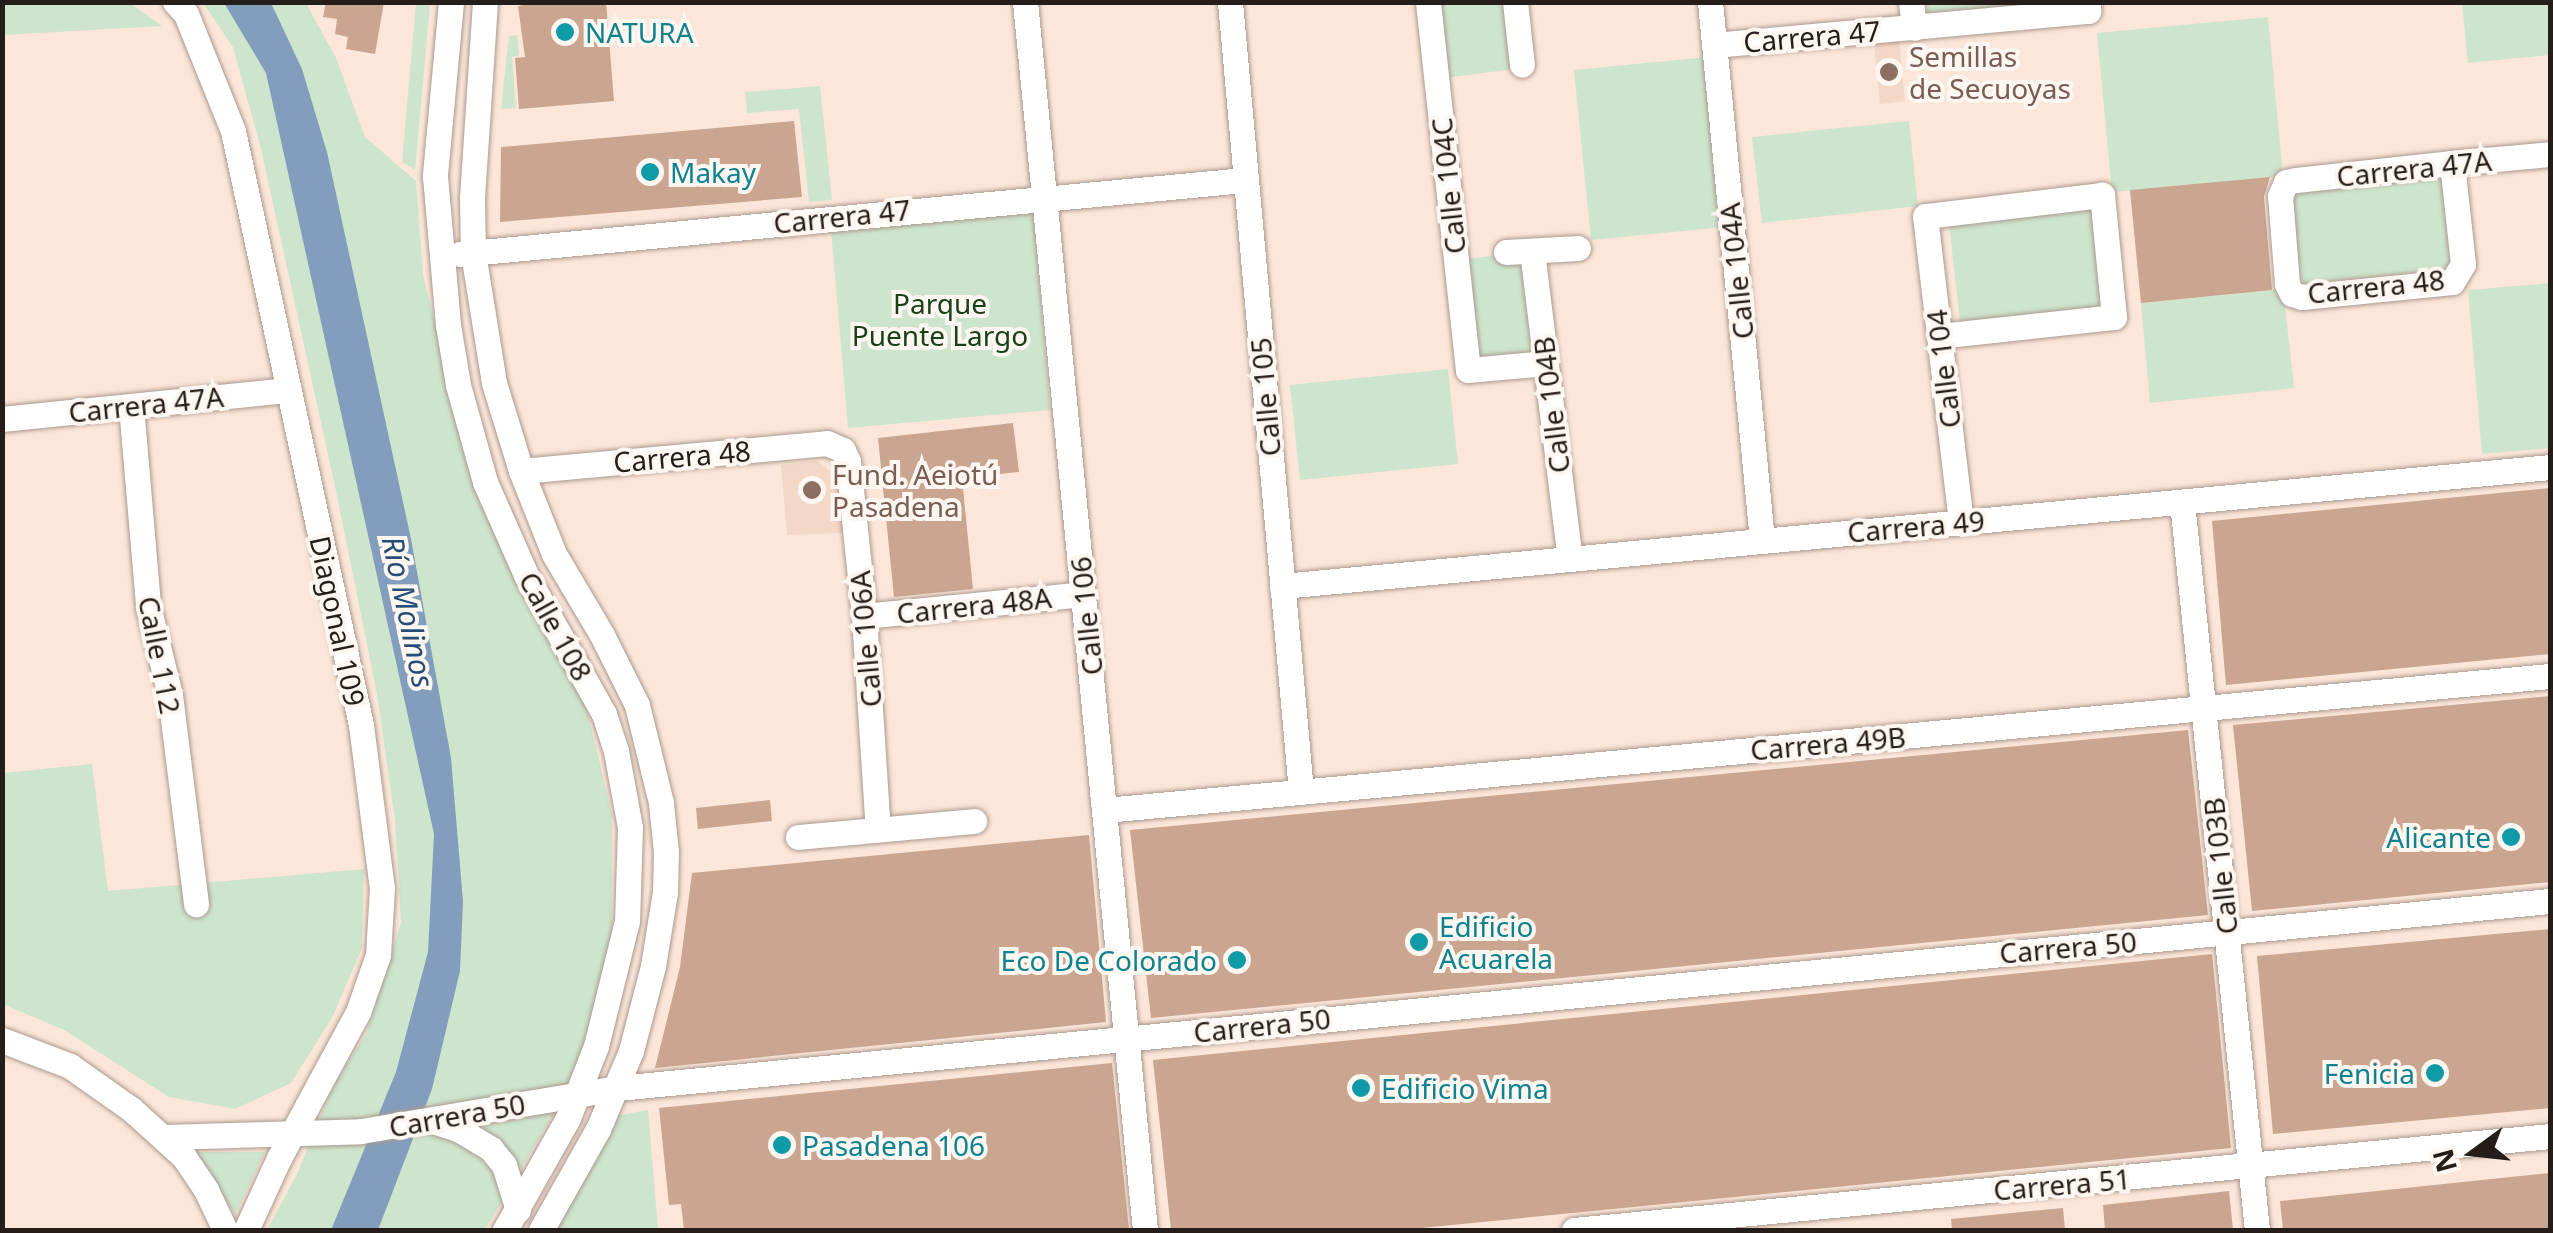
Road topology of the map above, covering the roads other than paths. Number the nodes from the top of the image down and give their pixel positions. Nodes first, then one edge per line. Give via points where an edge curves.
1 (175, 2) edge
2 (451, 2) edge
3 (485, 2) edge
4 (1026, 2) edge
5 (1230, 2) edge
6 (1428, 2) edge
7 (1515, 2) edge
8 (1710, 2) edge
9 (2088, 7) edge
10 (1913, 15) edge
11 (1714, 45) junction
12 (1522, 65) dead end
13 (2550, 154) edge
14 (2452, 164) junction
15 (1246, 180) junction
16 (1044, 196) junction
17 (1578, 248) dead end
18 (1532, 251) junction
19 (1506, 252) dead end
20 (473, 253) junction
21 (440, 256) junction
22 (2292, 294) joint
23 (1939, 336) junction
24 (1546, 363) junction
25 (288, 390) junction
26 (130, 406) junction
27 (2, 419) edge
28 (843, 450) joint
29 (2550, 467) edge
30 (521, 471) junction
31 (2182, 502) junction
32 (1961, 522) junction
33 (1762, 540) junction
34 (1570, 559) junction
35 (1282, 586) junction
36 (1083, 594) junction
37 (864, 616) junction
38 (2550, 676) edge
39 (2204, 708) junction
40 (1301, 792) junction
41 (1104, 810) junction
42 (974, 821) dead end
43 (878, 830) junction
44 (798, 837) dead end
45 (2550, 900) edge
46 (196, 904) dead end
47 (2227, 933) junction
48 (1127, 1038) junction
49 (2, 1040) edge
50 (618, 1088) junction
51 (578, 1094) junction
52 (429, 1123) junction
53 (292, 1133) junction
54 (2550, 1136) edge
55 (164, 1137) junction
56 (2252, 1166) junction
57 (511, 1220) edge
58 (225, 1230) edge
59 (246, 1230) edge
60 (541, 1230) edge
61 (1145, 1230) edge
62 (1574, 1230) edge
63 (2257, 1230) edge

1 - 25 street, Diagonal 109 via 186,14 234,131
2 - 21 street, Calle 108 via 435,176
3 - 20 street, Calle 108
4 - 16 street, Calle 106
5 - 15 street, Calle 105
6 - 24 street, Calle 104C via 1468,370
7 - 12 street
8 - 11 street, Calle 104A
9 - 10 street, Carrera 47
10 - 11 street, Carrera 47
11 - 33 street, Calle 104A
13 - 14 street, Carrera 47A
14 - 22 street, Carrera 47A via 2296,180 2281,188
14 - 22 street, Carrera 48 via 2463,264 2458,276 2433,284
15 - 16 street, Carrera 47
15 - 35 street, Calle 105
16 - 20 street, Carrera 47
16 - 36 street, Calle 106
17 - 18 street
18 - 19 street
18 - 24 street, Calle 104B
20 - 21 street, Carrera 47
20 - 30 street, Calle 108 via 494,384
21 - 51 street, Calle 108 via 458,384 485,482 526,575 604,714 625,792 632,866 628,921
23 - 23 street, Calle 104 via 1925,216 2102,194 2114,317
23 - 32 street, Calle 104
24 - 34 street, Calle 104B
25 - 26 street, Carrera 47A
25 - 53 street, Diagonal 109 via 361,725 383,927 358,1012
26 - 27 street, Carrera 47A
26 - 46 street, Calle 112 via 148,606 170,695
28 - 30 street, Carrera 48 via 827,443
28 - 37 street, Calle 106A
29 - 31 street, Carrera 49
30 - 50 street, Calle 108 via 554,554 637,706 662,802 665,892 643,1008
31 - 32 street, Carrera 49
31 - 39 street, Calle 103B
32 - 33 street, Carrera 49
33 - 34 street, Carrera 49
34 - 35 street, Carrera 49
35 - 40 street, Calle 105
36 - 37 street, Carrera 48A
36 - 41 street, Calle 106
37 - 43 street, Calle 106A
38 - 39 street, Carrera 49B
39 - 40 street, Carrera 49B
39 - 47 street, Calle 103B
40 - 41 street, Carrera 49B
41 - 48 street, Calle 106
42 - 43 street
43 - 44 street
45 - 47 street, Carrera 50
47 - 48 street, Carrera 50
47 - 56 street, Calle 103B
48 - 50 street, Carrera 50
48 - 61 street, Calle 106
49 - 55 street via 70,1066
50 - 51 street, Carrera 50
50 - 60 street, Calle 108
51 - 52 street, Carrera 50
51 - 57 street, Calle 108
52 - 53 street, Carrera 50
52 - 57 street via 458,1128 491,1149 504,1165
53 - 55 street, Carrera 50
53 - 59 street, Diagonal 109
54 - 56 street, Carrera 51
55 - 58 street via 206,1190
56 - 62 street, Carrera 51
56 - 63 street, Calle 103B

